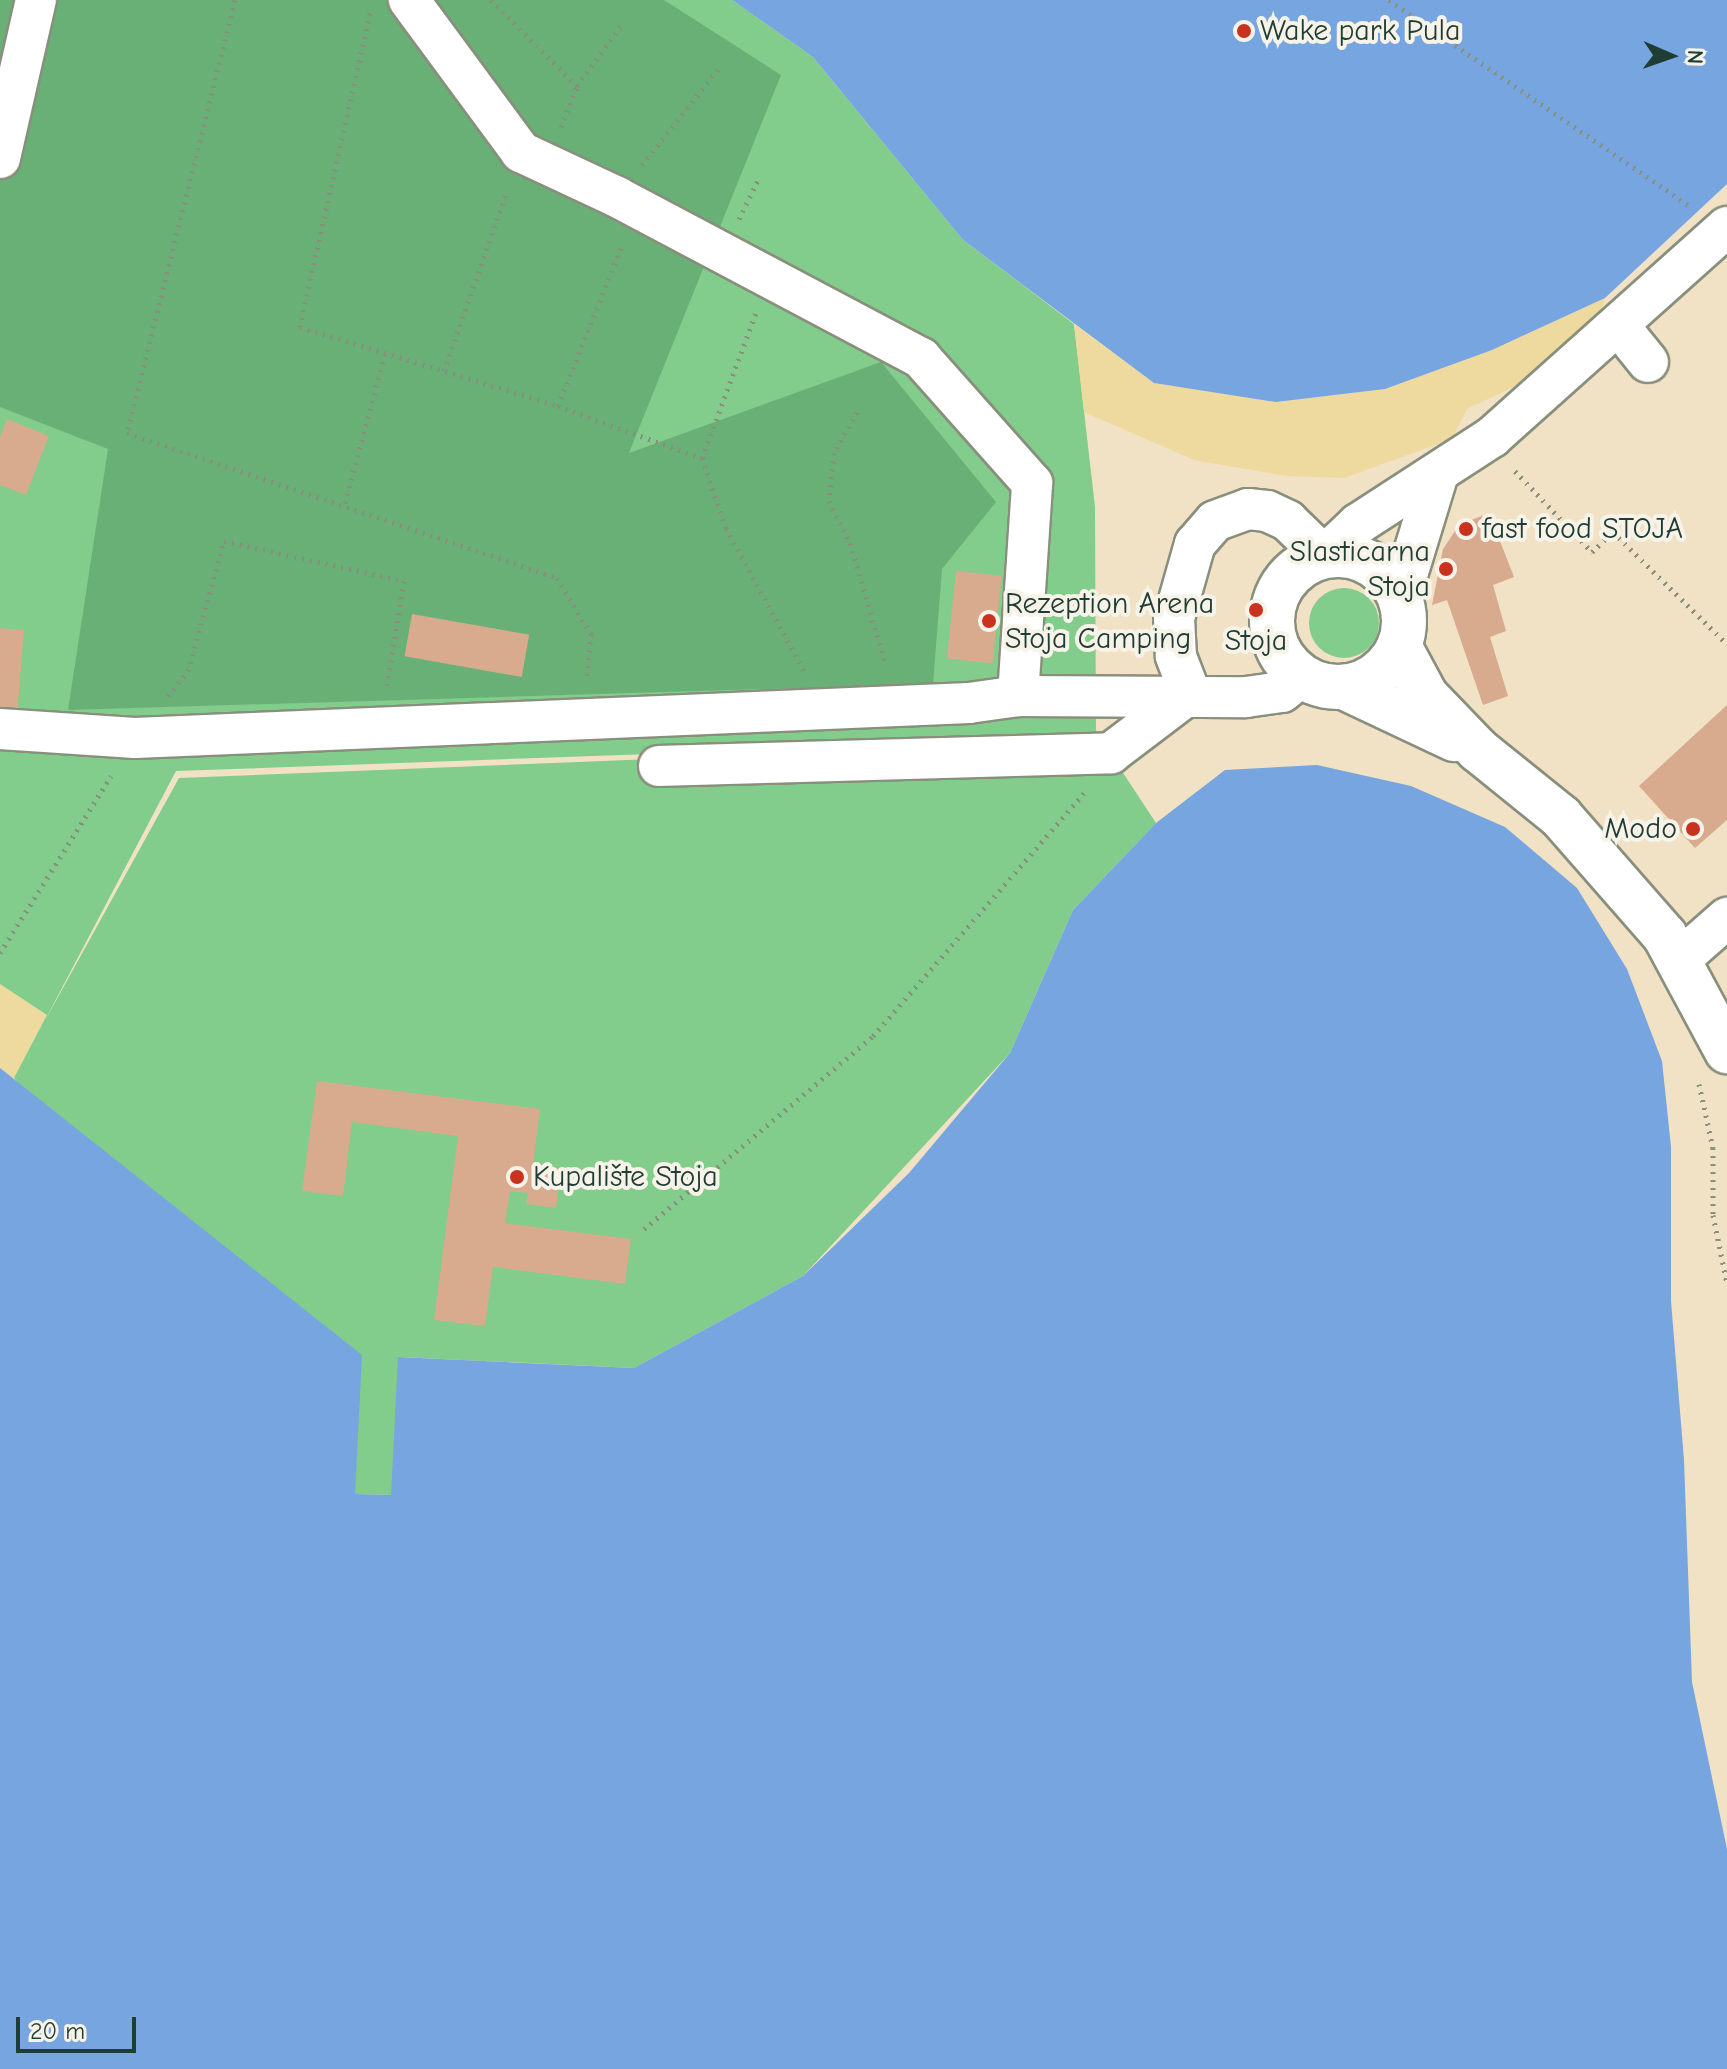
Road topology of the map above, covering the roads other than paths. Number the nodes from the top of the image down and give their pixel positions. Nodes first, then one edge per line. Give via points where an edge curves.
1 (36, 0) edge
2 (409, 0) edge
3 (0, 158) edge
4 (1711, 219) edge
5 (1619, 326) junction
6 (1648, 362) dead end
7 (1437, 477) junction
8 (1324, 556) junction
9 (1400, 598) junction
10 (1399, 646) junction
11 (1302, 676) junction
12 (1344, 687) junction
13 (1190, 693) junction
14 (1018, 696) junction
15 (0, 729) edge
16 (1478, 750) junction
17 (659, 766) dead end
18 (1727, 918) edge
19 (1679, 960) junction
20 (1712, 1063) edge

1 - 3 street
2 - 14 street via 533,158 921,358 1032,483
4 - 5 street
5 - 6 street
5 - 7 street via 1492,437
7 - 8 street via 1358,524
7 - 9 street
8 - 9 main road via 1362,559 1378,568
8 - 11 main road via 1287,579 1274,609 1276,642
8 - 13 street via 1288,521 1267,511 1248,509 1215,521 1195,544 1174,618 1176,656
9 - 10 main road via 1404,617
10 - 12 main road via 1381,671
10 - 16 main road via 1426,696
11 - 12 main road via 1324,686
11 - 13 street via 1282,692 1246,697
12 - 16 main road
13 - 14 street
13 - 17 street via 1111,753
14 - 15 street via 897,706 135,738
16 - 19 main road via 1561,817 1665,936
18 - 19 street
19 - 20 main road

